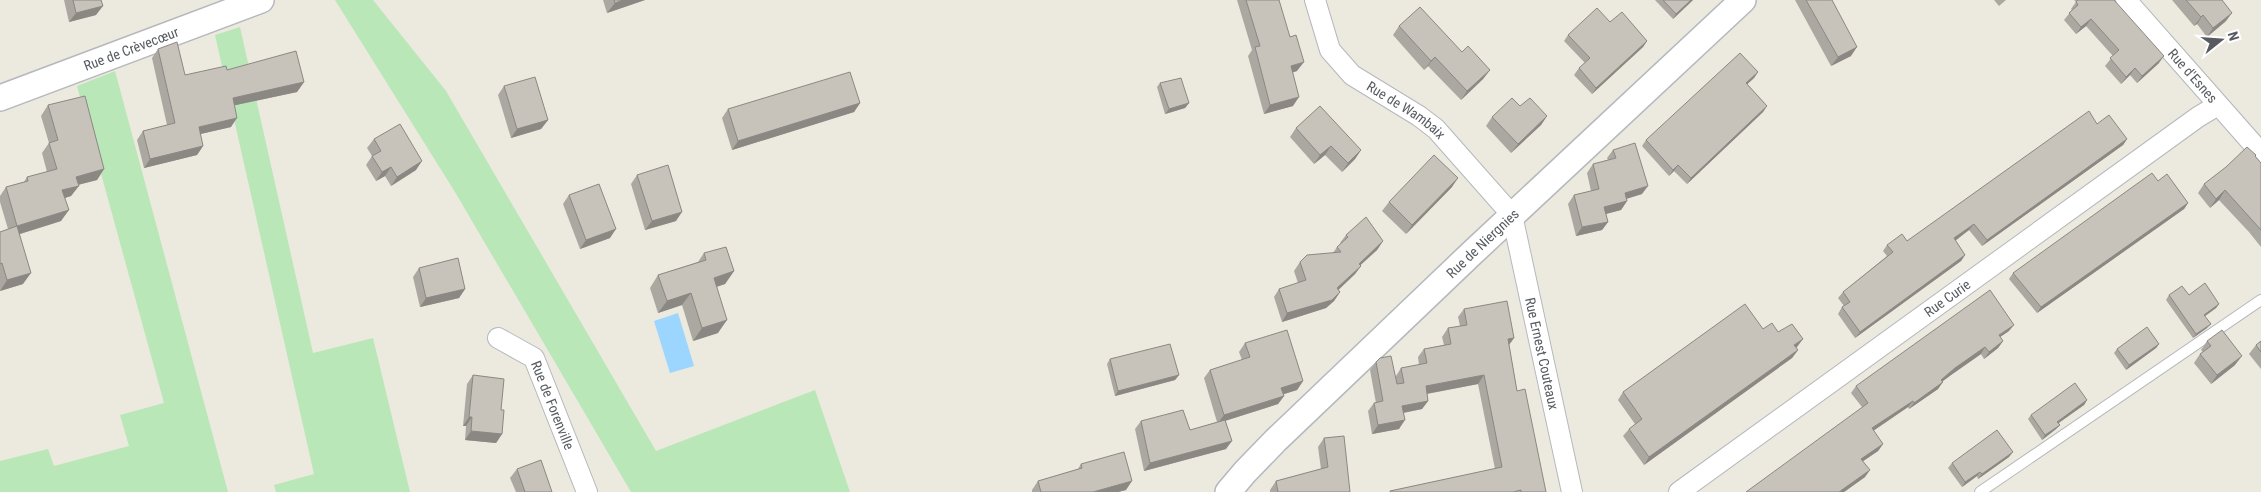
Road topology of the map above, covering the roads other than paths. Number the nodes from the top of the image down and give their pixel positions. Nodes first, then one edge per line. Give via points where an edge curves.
1 (261, 0) edge
2 (1315, 0) edge
3 (1743, 0) edge
4 (2126, 0) edge
5 (0, 98) edge
6 (2218, 105) junction
7 (2261, 152) edge
8 (1512, 215) junction
9 (2261, 300) edge
10 (498, 338) dead end
11 (587, 492) edge
12 (1228, 492) edge
13 (1572, 492) edge
14 (1679, 492) edge
15 (1980, 492) edge

1 - 5 street, Rue de Crèvecœur
2 - 8 street, Rue de Wambaix via 1330,50 1352,75 1436,129
3 - 8 street, Rue de Niergnies
4 - 6 street, Rue d'Esnes
6 - 7 street, Rue d'Esnes
6 - 14 street, Rue Curie
8 - 12 street, Rue de Niergnies via 1276,440
8 - 13 street, Rue Ernest Couteaux
9 - 15 lane
10 - 11 street, Rue de Forenville via 534,358

